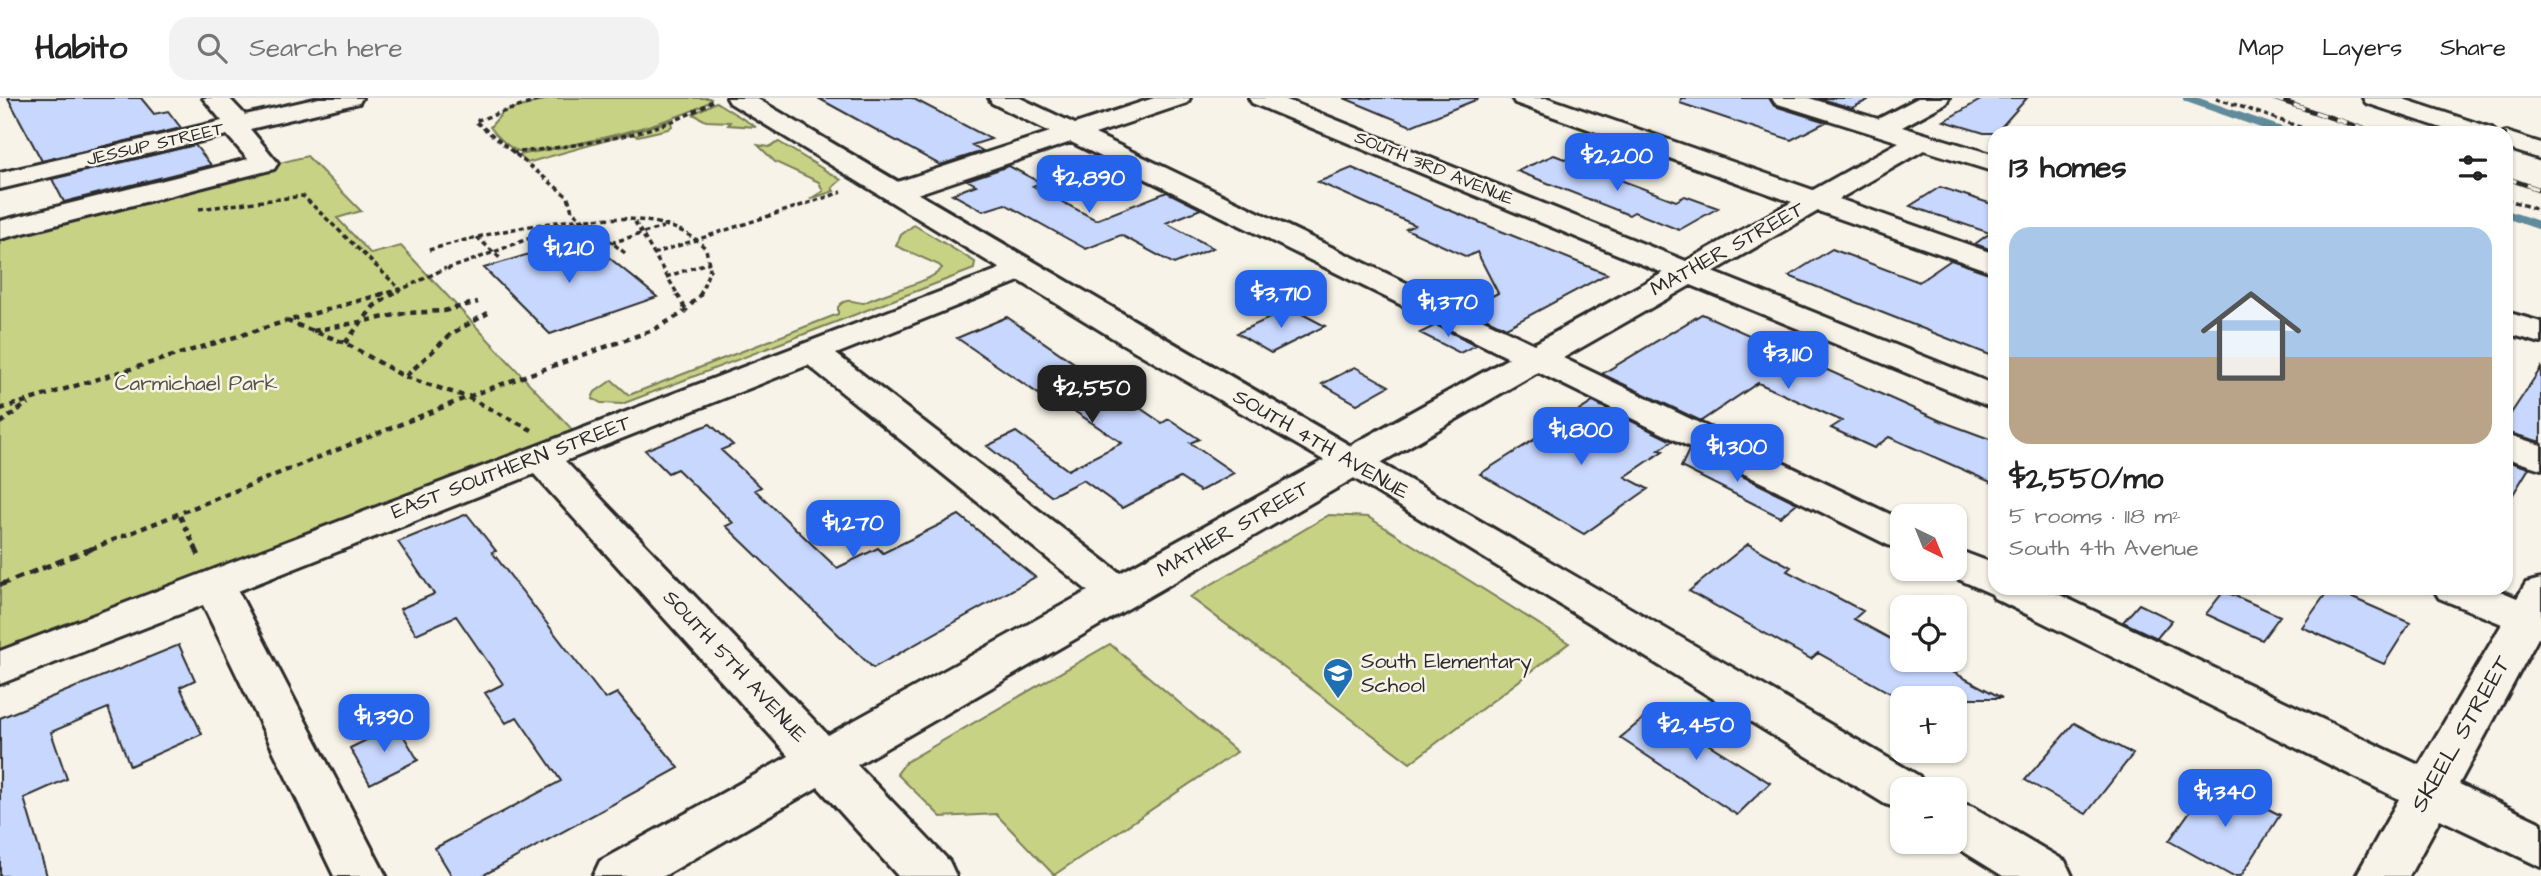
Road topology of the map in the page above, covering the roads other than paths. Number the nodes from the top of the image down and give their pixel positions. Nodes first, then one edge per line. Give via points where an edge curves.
1 (215, 98) edge
2 (350, 98) edge
3 (739, 98) edge
4 (1001, 98) edge
5 (1178, 98) edge
6 (1261, 98) edge
7 (1524, 98) edge
8 (1784, 98) edge
9 (1937, 98) edge
10 (2375, 98) edge
11 (236, 125) junction
12 (2461, 126) edge
13 (1880, 128) junction
14 (1072, 133) junction
15 (1921, 141) junction
16 (2513, 142) edge
17 (2541, 151) edge
18 (121, 152) junction
19 (1988, 162) edge
20 (3, 175) edge
21 (898, 191) junction
22 (149, 192) junction
23 (1815, 200) junction
24 (0, 230) edge
25 (1988, 262) edge
26 (1023, 269) junction
27 (1688, 271) junction
28 (2513, 324) edge
29 (2541, 333) edge
30 (811, 351) junction
31 (1534, 357) junction
32 (1988, 395) edge
33 (533, 445) junction
34 (2513, 448) edge
35 (2541, 458) edge
36 (1352, 461) junction
37 (1890, 530) edge
38 (1967, 568) edge
39 (208, 573) junction
40 (1988, 578) edge
41 (1119, 594) junction
42 (2023, 595) edge
43 (2478, 595) edge
44 (2536, 612) edge
45 (0, 668) edge
46 (825, 762) junction
47 (1890, 783) edge
48 (2428, 791) junction
49 (1967, 828) edge
50 (2541, 846) edge
51 (360, 876) edge
52 (619, 876) edge
53 (930, 876) edge
54 (2046, 876) edge
55 (2382, 876) edge

1 - 11 street
2 - 11 street, JESSUP STREET
3 - 21 street, SOUTH 4TH AVENUE
4 - 14 street
5 - 14 street
6 - 27 street, SOUTH 3RD AVENUE
7 - 23 street
8 - 13 street
9 - 13 street
10 - 12 street
11 - 18 street, JESSUP STREET
11 - 22 street via 265,163
13 - 15 street
14 - 21 street
14 - 31 street
15 - 19 street
15 - 23 street, MATHER STREET
16 - 17 street
18 - 20 street, JESSUP STREET
18 - 22 street
21 - 26 street, SOUTH 4TH AVENUE
22 - 24 street
23 - 25 street
23 - 27 street, MATHER STREET
26 - 30 street, EAST SOUTHERN STREET
26 - 36 street, SOUTH 4TH AVENUE
27 - 31 street, MATHER STREET
27 - 32 street, SOUTH 3RD AVENUE
28 - 29 street
30 - 33 street, EAST SOUTHERN STREET
30 - 41 street
31 - 36 street, MATHER STREET
31 - 37 street
33 - 39 street, EAST SOUTHERN STREET
33 - 46 street, SOUTH 5TH AVENUE
34 - 35 street
36 - 41 street, MATHER STREET
36 - 47 street, SOUTH 4TH AVENUE
38 - 40 street
39 - 45 street, EAST SOUTHERN STREET
39 - 51 street
41 - 46 street, MATHER STREET
42 - 48 street
43 - 44 street
44 - 48 street, SKEEL STREET
46 - 52 street, MATHER STREET
46 - 53 street, SOUTH 5TH AVENUE
48 - 50 street
48 - 55 street, SKEEL STREET
49 - 54 street

